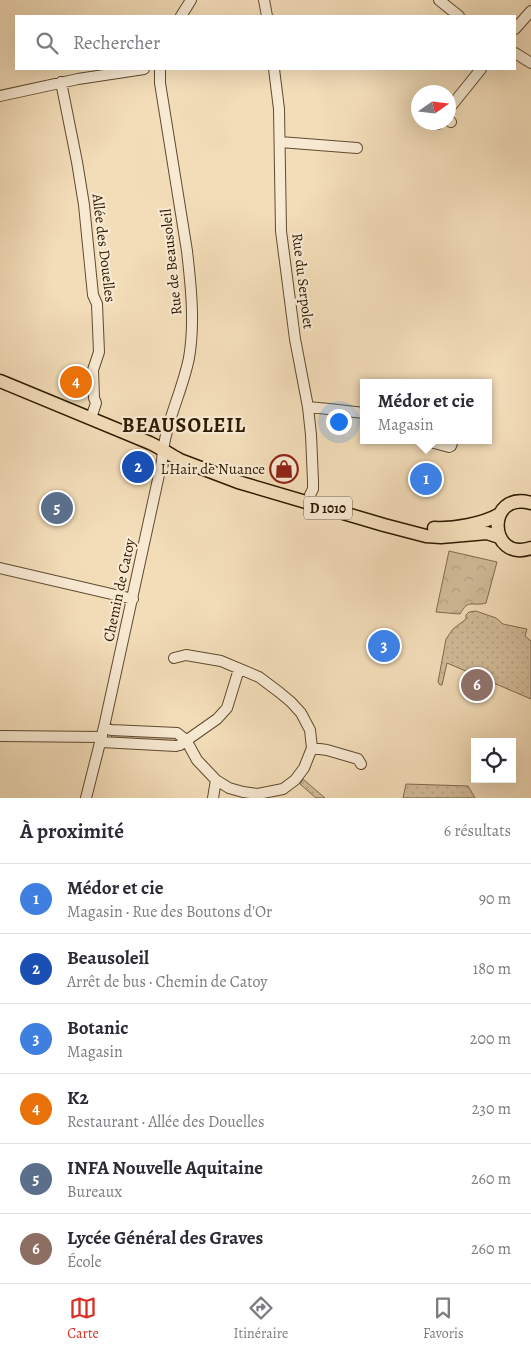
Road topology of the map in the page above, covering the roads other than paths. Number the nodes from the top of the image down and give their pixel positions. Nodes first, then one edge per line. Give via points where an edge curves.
1 (192, 0) edge
2 (264, 0) edge
3 (439, 0) edge
4 (531, 11) edge
5 (182, 15) edge
6 (267, 15) edge
7 (458, 15) edge
8 (516, 28) edge
9 (516, 55) edge
10 (531, 63) edge
11 (138, 70) edge
12 (160, 70) edge
13 (274, 70) edge
14 (480, 70) edge
15 (61, 82) junction
16 (0, 96) edge
17 (456, 100) edge
18 (280, 142) junction
19 (353, 144) dead end
20 (0, 381) edge
21 (308, 407) junction
22 (360, 413) edge
23 (91, 418) junction
24 (438, 444) edge
25 (452, 444) edge
26 (163, 449) junction
27 (315, 501) junction
28 (531, 503) edge
29 (500, 514) junction
30 (499, 537) junction
31 (531, 548) edge
32 (0, 568) edge
33 (133, 599) junction
34 (174, 658) dead end
35 (239, 669) junction
36 (0, 736) edge
37 (102, 736) junction
38 (186, 740) junction
39 (312, 748) junction
40 (361, 764) dead end
41 (216, 780) junction
42 (283, 793) edge
43 (86, 798) edge
44 (213, 798) edge

1 - 5 street
2 - 6 street
3 - 7 street
4 - 8 street
9 - 10 street
11 - 15 street
12 - 26 street, Rue de Beausoleil via 187,251 192,324 188,360
13 - 18 street, Rue du Serpolet
14 - 17 street
15 - 16 street
15 - 23 street, Allée des Douelles via 84,205 93,295 97,304 99,352 93,370 96,403
18 - 19 street
18 - 21 street, Rue du Serpolet via 281,231 295,339
20 - 23 main road, D 1010
21 - 22 street
21 - 27 street, Rue du Serpolet
23 - 26 main road, D 1010
24 - 25 street via 449,447
26 - 27 main road, D 1010
26 - 27 main road, D 1010 via 180,460 238,482
26 - 33 street, Chemin de Catoy
27 - 29 main road, D 1010 via 426,528 487,521
27 - 30 main road, D 1010 via 426,536 487,533
28 - 29 main road via 516,501
29 - 30 main road via 497,521
30 - 31 main road via 513,549
32 - 33 street
33 - 37 street, Chemin de Catoy
34 - 35 street via 186,655 221,661
35 - 38 street via 227,708 217,719
35 - 39 street via 259,678 296,707 310,730
36 - 37 street
37 - 38 street via 176,746
37 - 38 street via 111,730 177,733
37 - 43 street, Chemin de Catoy
38 - 41 street via 197,760
39 - 40 street via 358,759
39 - 42 street via 304,768
41 - 42 street via 243,792
41 - 44 street

